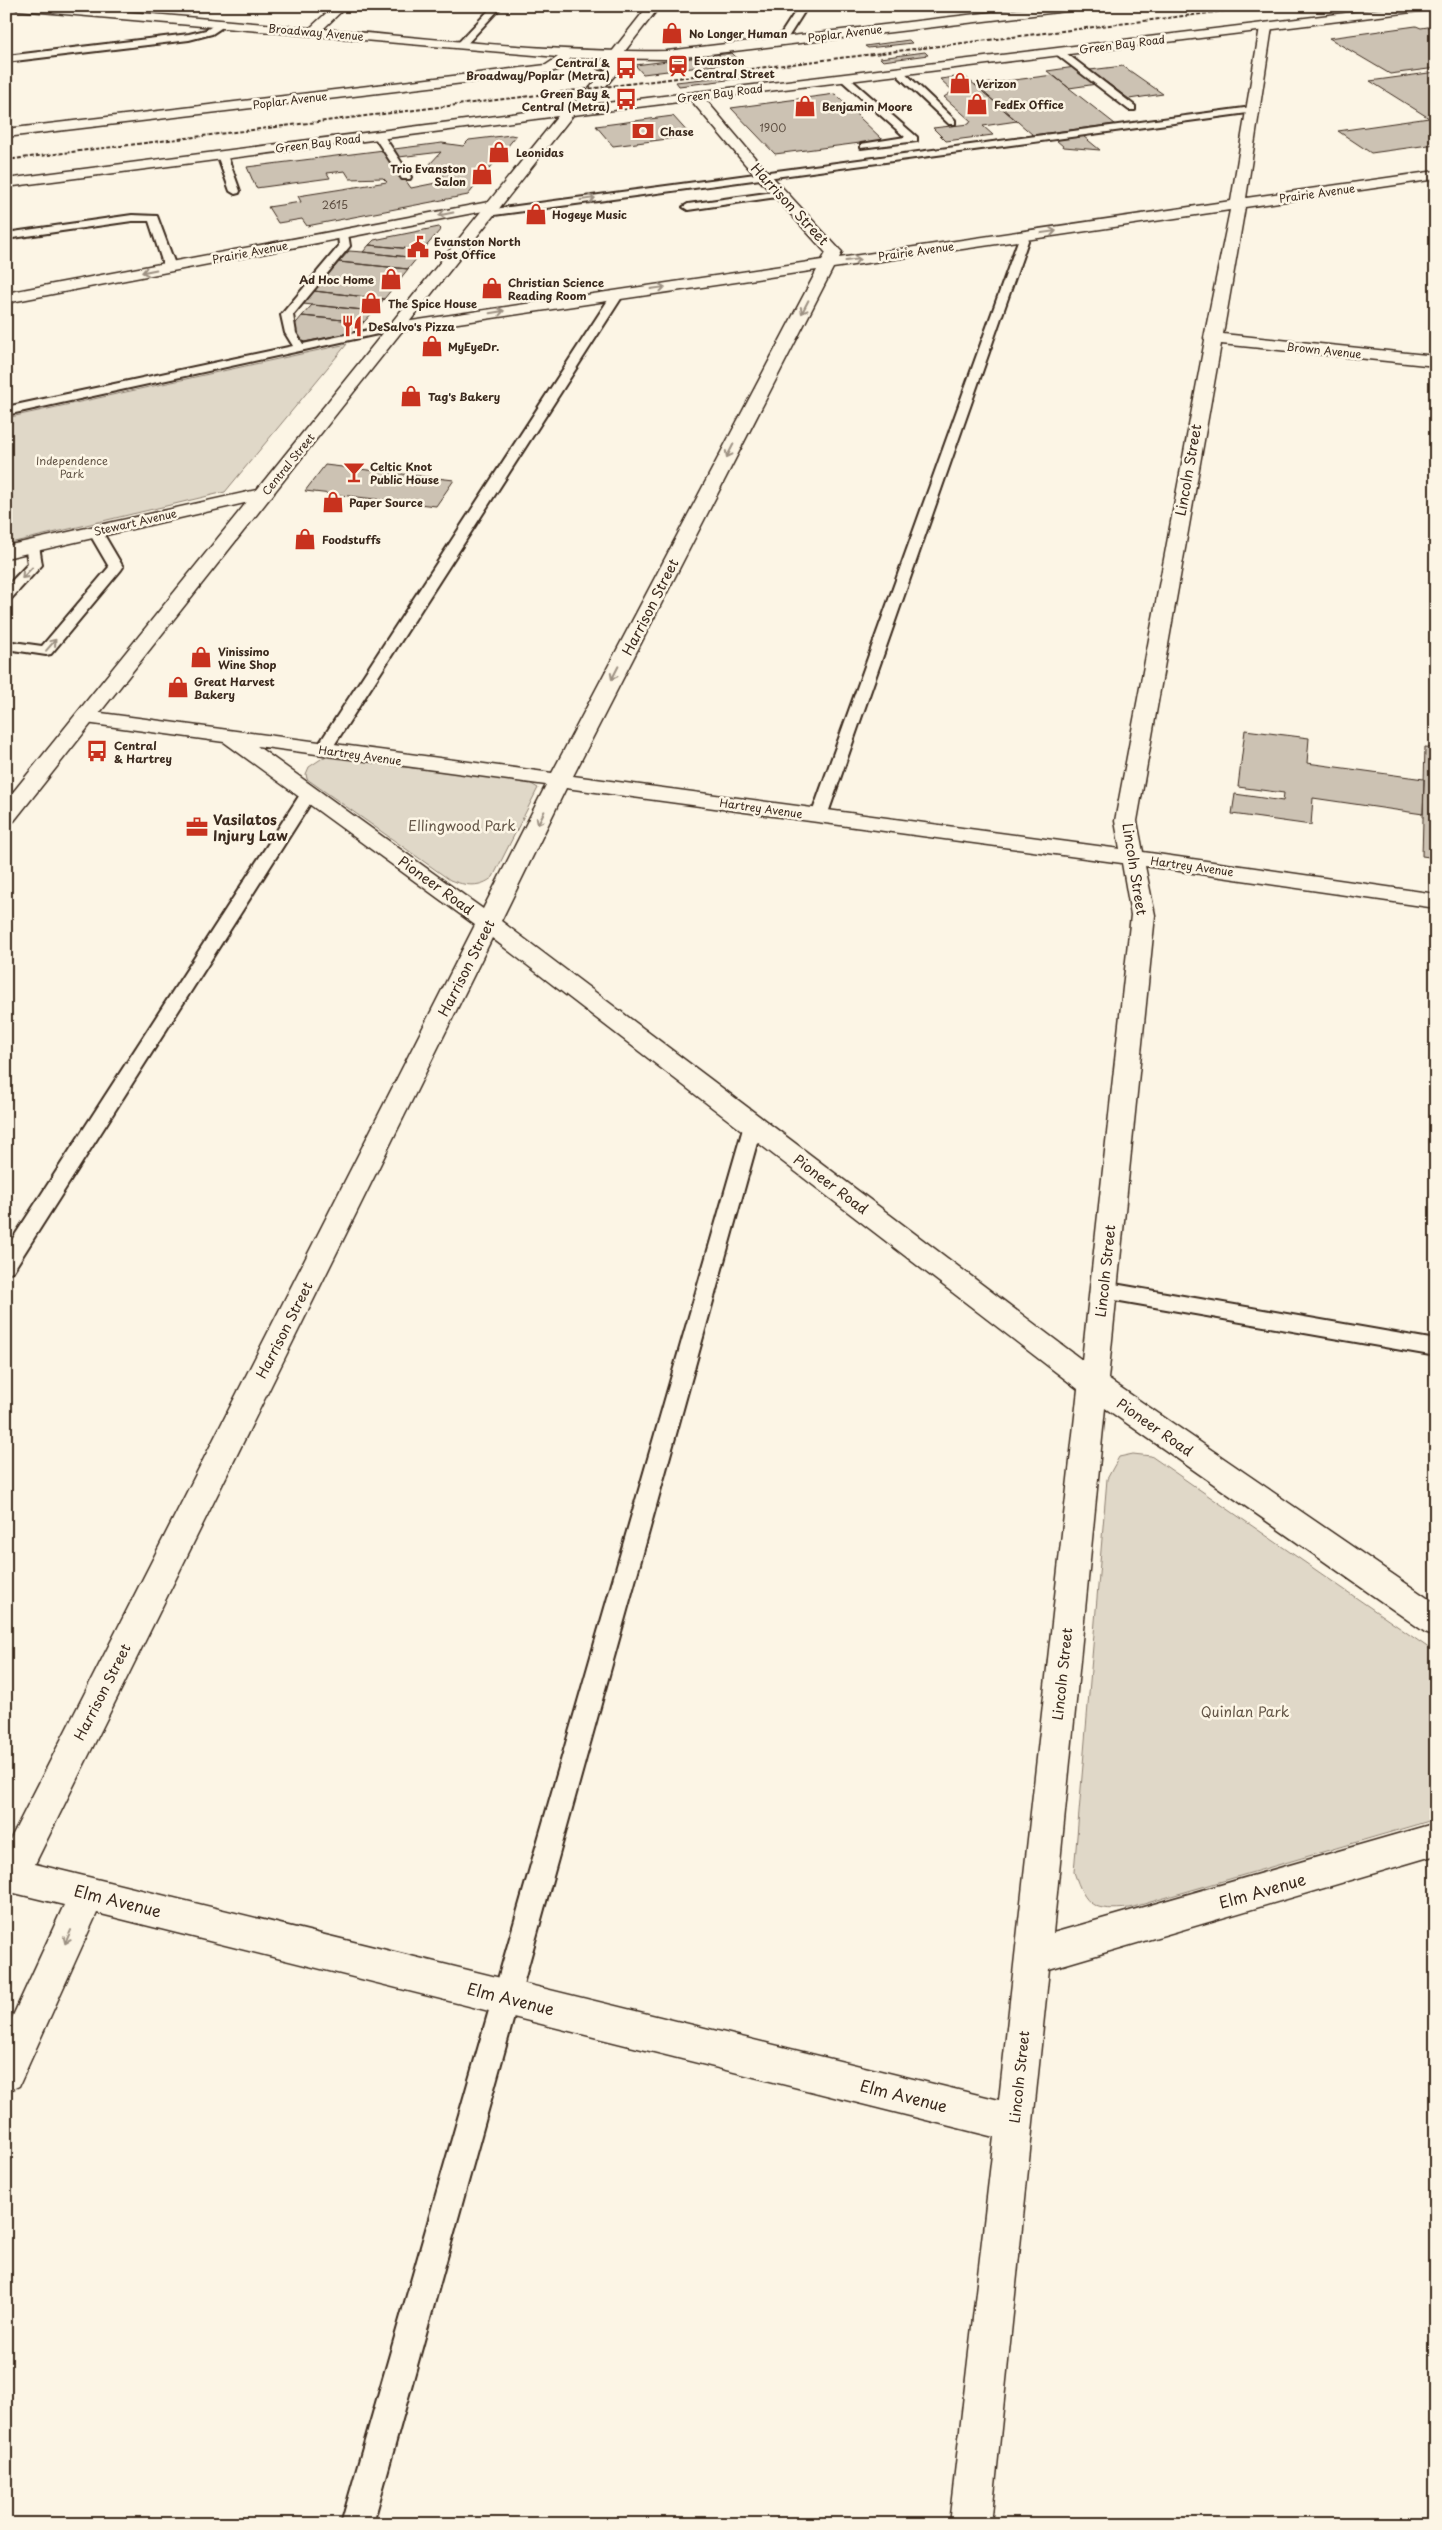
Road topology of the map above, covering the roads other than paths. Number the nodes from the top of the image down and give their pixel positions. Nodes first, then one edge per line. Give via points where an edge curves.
1 (18, 6) edge
2 (22, 6) edge
3 (341, 6) edge
4 (498, 6) edge
5 (654, 6) edge
6 (804, 6) edge
7 (953, 6) edge
8 (1076, 6) edge
9 (1435, 6) edge
10 (6, 18) edge
11 (1268, 18) junction
12 (945, 22) junction
13 (221, 24) junction
14 (313, 32) junction
15 (782, 40) junction
16 (461, 45) junction
17 (1059, 52) junction
18 (567, 54) junction
19 (615, 56) junction
20 (6, 59) edge
21 (898, 71) junction
22 (844, 78) junction
23 (695, 96) junction
24 (1132, 108) dead end
25 (1252, 110) junction
26 (569, 111) junction
27 (952, 122) dead end
28 (6, 133) edge
29 (378, 135) junction
30 (865, 146) dead end
31 (222, 155) junction
32 (763, 174) junction
33 (1436, 176) edge
34 (406, 177) dead end
35 (6, 183) edge
36 (235, 191) dead end
37 (780, 194) junction
38 (1238, 205) junction
39 (688, 207) dead end
40 (491, 209) junction
41 (343, 234) junction
42 (1025, 235) junction
43 (6, 236) edge
44 (828, 264) junction
45 (170, 267) junction
46 (618, 294) junction
47 (6, 298) edge
48 (397, 327) junction
49 (1212, 338) junction
50 (301, 348) junction
51 (1436, 362) edge
52 (6, 411) edge
53 (265, 493) junction
54 (95, 531) junction
55 (32, 545) junction
56 (6, 552) edge
57 (6, 596) edge
58 (6, 645) edge
59 (86, 716) junction
60 (232, 738) junction
61 (323, 750) junction
62 (559, 781) junction
63 (309, 793) junction
64 (6, 816) edge
65 (819, 816) junction
66 (1131, 857) junction
67 (1436, 901) edge
68 (488, 923) junction
69 (753, 1125) junction
70 (6, 1266) edge
71 (1103, 1290) junction
72 (1436, 1348) edge
73 (1093, 1384) junction
74 (1436, 1622) edge
75 (1436, 1839) edge
76 (9, 1874) edge
77 (88, 1893) junction
78 (1031, 1958) junction
79 (506, 1997) junction
80 (6, 2073) edge
81 (1015, 2122) junction
82 (357, 2524) edge
83 (970, 2524) edge

1 - 2 street, Broadway Avenue
2 - 10 street
2 - 13 street, Broadway Avenue
3 - 14 street
4 - 16 lane
5 - 19 street, Central Street
6 - 15 lane
7 - 12 street
8 - 12 street, Poplar Avenue
9 - 11 street, Green Bay Road
11 - 17 street, Green Bay Road
11 - 25 street, Lincoln Street
12 - 15 street, Poplar Avenue
13 - 14 street, Broadway Avenue
13 - 20 lane via 209,32 189,37
14 - 16 street, Broadway Avenue
15 - 19 street, Poplar Avenue via 667,55
16 - 18 street, Broadway Avenue
17 - 21 street, Green Bay Road
17 - 24 lane
18 - 19 street, Broadway Avenue
18 - 28 street, Poplar Avenue via 558,65 548,70
19 - 26 street, Central Street via 615,66 586,101
21 - 22 street, Green Bay Road
21 - 27 lane
22 - 23 street, Green Bay Road
22 - 30 lane via 913,139
23 - 26 street, Green Bay Road
23 - 32 street, Harrison Street
25 - 32 lane
25 - 38 street, Lincoln Street
26 - 29 street, Green Bay Road
26 - 40 street, Central Street
29 - 31 street, Green Bay Road
29 - 34 lane
31 - 35 street, Green Bay Road
31 - 36 lane
32 - 37 street, Harrison Street
40 -> 32 lane
33 - 38 street, Prairie Avenue
37 - 39 lane
37 - 44 street, Harrison Street via 834,252
42 -> 38 street, Prairie Avenue
38 - 49 street, Lincoln Street
40 -> 41 street, Prairie Avenue
40 - 48 street, Central Street
41 - 45 street, Prairie Avenue
41 - 50 lane via 345,246 287,315 288,328
44 -> 42 street, Prairie Avenue
42 - 65 lane
43 - 45 lane via 132,218 153,218
46 -> 44 street, Prairie Avenue
44 -> 62 street, Harrison Street
45 -> 47 street, Prairie Avenue
48 -> 46 street, Prairie Avenue
46 - 61 lane
48 - 50 lane
48 - 53 street, Central Street
49 - 51 street, Brown Avenue
49 - 66 street, Lincoln Street via 1126,821
50 - 52 lane
53 - 54 street, Stewart Avenue
53 - 59 street, Central Street
54 - 55 street, Stewart Avenue
58 -> 54 lane via 46,651 116,567
55 - 56 street, Stewart Avenue
55 -> 57 lane via 35,565
59 - 60 street, Hartrey Avenue
59 - 64 street, Central Street
60 - 61 street, Hartrey Avenue
60 - 63 street, Pioneer Road
61 - 62 street, Hartrey Avenue
62 - 65 street, Hartrey Avenue
62 -> 68 street, Harrison Street
63 - 68 street, Pioneer Road
63 - 70 lane
65 - 66 street, Hartrey Avenue
66 - 67 street, Hartrey Avenue
66 - 71 street, Lincoln Street via 1143,915
68 - 69 street, Pioneer Road
68 - 76 street, Harrison Street
69 - 73 street, Pioneer Road
69 - 79 lane
71 - 72 lane
71 - 73 street, Lincoln Street
73 - 74 street, Pioneer Road
73 - 78 street, Lincoln Street
75 - 78 street, Elm Avenue
76 - 77 street, Elm Avenue
77 - 79 street, Elm Avenue
77 -> 80 street
78 - 81 street, Lincoln Street
79 - 81 street, Elm Avenue
79 - 82 lane
81 - 83 street, Lincoln Street

